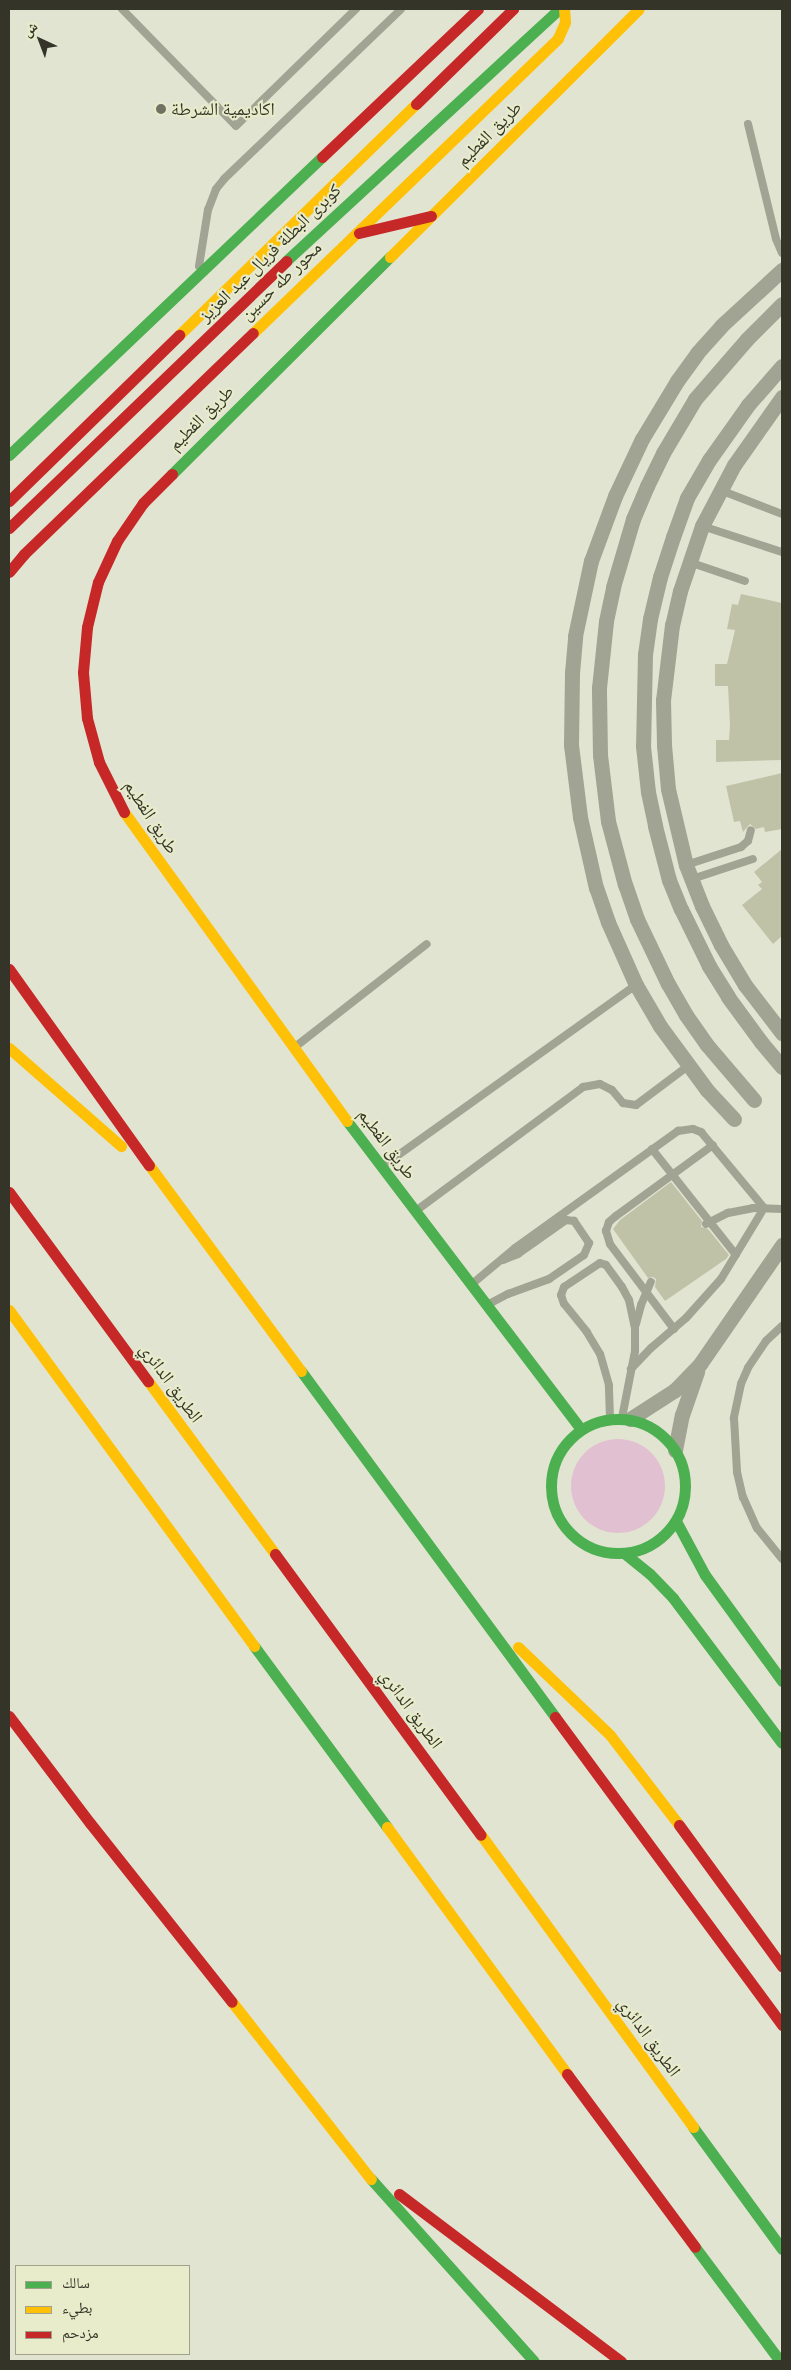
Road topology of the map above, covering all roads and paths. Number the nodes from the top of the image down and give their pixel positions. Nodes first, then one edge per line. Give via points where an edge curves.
1 (122, 9) edge
2 (356, 9) edge
3 (401, 9) edge
4 (478, 9) edge
5 (513, 9) edge
6 (559, 9) edge
7 (564, 9) edge
8 (639, 9) edge
9 (748, 124) dead end
10 (431, 216) junction
11 (355, 235) junction
12 (782, 253) edge
13 (782, 270) edge
14 (198, 274) junction
15 (782, 304) edge
16 (782, 366) edge
17 (782, 397) edge
18 (659, 409) junction
19 (681, 421) junction
20 (734, 424) junction
21 (752, 436) junction
22 (9, 455) edge
23 (720, 490) junction
24 (9, 500) edge
25 (782, 514) edge
26 (702, 526) junction
27 (9, 528) edge
28 (782, 552) edge
29 (24, 554) junction
30 (689, 562) junction
31 (9, 566) edge
32 (9, 572) edge
33 (745, 581) dead end
34 (650, 619) junction
35 (672, 625) junction
36 (675, 823) junction
37 (655, 826) junction
38 (751, 830) dead end
39 (753, 859) dead end
40 (686, 865) junction
41 (692, 879) junction
42 (427, 944) dead end
43 (9, 953) edge
44 (9, 969) edge
45 (20, 985) junction
46 (636, 985) junction
47 (780, 1031) edge
48 (761, 1042) junction
49 (9, 1048) edge
50 (293, 1048) junction
51 (688, 1066) junction
52 (782, 1067) edge
53 (754, 1100) dead end
54 (734, 1119) dead end
55 (713, 1145) junction
56 (652, 1149) junction
57 (382, 1167) junction
58 (672, 1176) junction
59 (161, 1182) junction
60 (9, 1192) edge
61 (764, 1208) junction
62 (782, 1208) edge
63 (415, 1211) junction
64 (708, 1223) junction
65 (782, 1245) edge
66 (736, 1254) junction
67 (503, 1260) junction
68 (651, 1282) dead end
69 (470, 1286) junction
70 (646, 1291) junction
71 (486, 1306) junction
72 (9, 1310) edge
73 (782, 1326) edge
74 (635, 1328) junction
75 (674, 1329) junction
76 (700, 1364) junction
77 (631, 1369) junction
78 (610, 1418) junction
79 (626, 1418) junction
80 (580, 1429) junction
81 (675, 1450) junction
82 (676, 1521) junction
83 (624, 1554) junction
84 (782, 1559) edge
85 (484, 1620) junction
86 (782, 1681) edge
87 (9, 1716) edge
88 (782, 1743) edge
89 (782, 1966) edge
90 (782, 2025) edge
91 (370, 2177) junction
92 (782, 2250) edge
93 (534, 2361) edge
94 (621, 2361) edge
95 (780, 2361) edge

1 - 2 lane via 236,126
3 - 14 lane via 216,189 208,210
4 - 14 main road
5 - 24 main road, كوبرى البطلة فريال عبد العزيز
6 - 27 main road, كوبرى البطلة فريال عبد العزيز via 346,204
7 - 11 main road, محور طه حسين via 565,22 558,38
8 - 10 main road, طريق الفطيم
9 - 12 lane
10 - 11 main road
10 - 50 main road, طريق الفطيم via 143,503 117,541 98,582 87,627 83,672 87,718 99,762 118,803
11 - 29 main road, محور طه حسين
13 - 18 street via 727,320 697,353
14 - 22 main road
15 - 19 street via 720,368
16 - 20 street
17 - 21 street
18 - 19 street
18 - 46 street via 615,496 591,561 575,636 571,709 574,782 587,853 608,922
19 - 53 street via 640,502 612,587 599,688 603,788 624,885 651,952 696,1030
20 - 21 street
20 - 34 street via 708,460 687,498
21 - 23 street
23 - 25 lane
23 - 26 street
26 - 28 lane
26 - 30 street
29 - 31 main road
29 - 32 main road, محور طه حسين
30 - 33 lane
30 - 35 street
34 - 35 street
34 - 37 street via 645,654 643,746
35 - 36 street via 666,664 663,727 668,789
36 - 37 street
36 - 40 street
37 - 48 street via 669,880 694,938 728,996
38 - 40 lane via 748,841 741,847
39 - 41 lane
40 - 41 street
41 - 47 street via 721,945 745,985
42 - 50 lane
43 - 45 main road
44 - 45 main road
45 - 59 main road
46 - 51 street
46 - 57 lane
47 - 48 street
48 - 52 street
49 - 59 main road
50 - 57 main road, طريق الفطيم
51 - 54 street
51 - 63 lane via 636,1105 623,1103 612,1090 600,1084 583,1087
55 - 56 lane via 701,1132 686,1129
55 - 58 lane
55 - 61 lane
56 - 58 lane
56 - 67 lane
57 - 63 main road, طريق الفطيم
58 - 64 lane
58 - 70 lane via 609,1222 606,1231 610,1244
59 - 85 main road
60 - 92 main road, الطريق الدائري
61 - 62 lane
61 - 64 lane via 728,1213
61 - 66 lane
63 - 69 main road, طريق الفطيم
64 - 66 lane
65 - 76 street
66 - 75 lane via 710,1292
67 - 69 lane
67 - 71 lane via 518,1254 566,1220 574,1221 588,1243 584,1255 554,1277
68 - 70 lane
69 - 71 main road, طريق الفطيم
70 - 74 lane
70 - 75 lane
71 - 80 main road, طريق الفطيم
72 - 95 main road
73 - 84 lane via 766,1341 748,1368 734,1418 737,1472 743,1497 757,1528
74 - 77 lane
74 - 78 lane via 626,1294 604,1263 594,1265 562,1291 562,1300 600,1354 609,1385
75 - 77 lane
76 - 79 street via 675,1390
76 - 81 street via 687,1397
77 - 79 lane
78 - 79 main road
78 - 80 main road
79 - 81 main road via 648,1425 663,1435
80 - 83 main road via 562,1447 552,1470 550,1496 559,1520 576,1540 599,1551
81 - 82 main road via 683,1467 686,1485
82 - 83 main road via 654,1543
82 - 86 main road via 705,1575
83 - 88 main road via 673,1598
85 - 89 main road via 550,1674 610,1735
85 - 90 main road
87 - 91 main road
91 - 93 main road
91 - 94 main road via 414,2204

